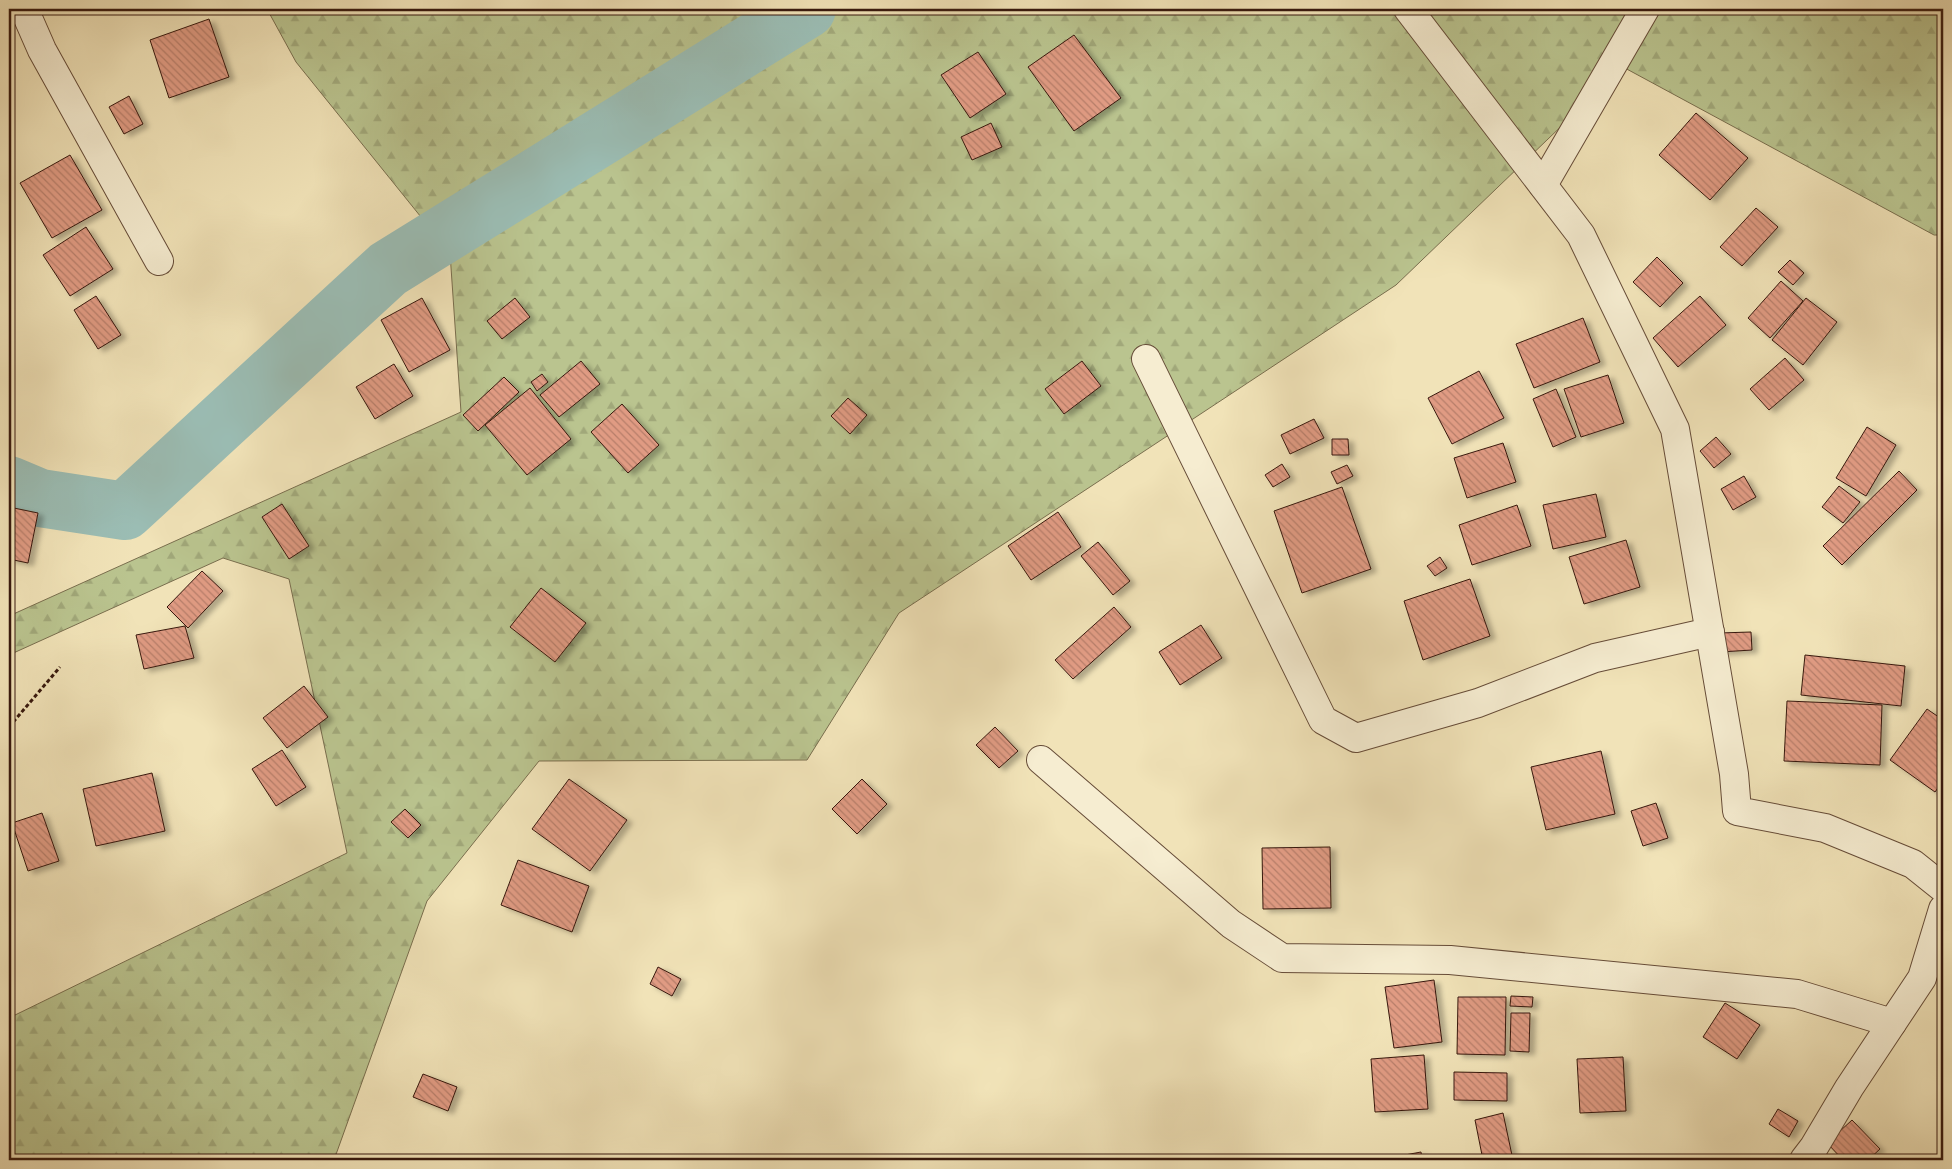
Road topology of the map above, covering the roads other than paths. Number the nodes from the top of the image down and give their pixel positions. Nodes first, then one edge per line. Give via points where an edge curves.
1 (24, 9) edge
2 (1408, 9) edge
3 (1645, 9) edge
4 (1543, 185) junction
5 (159, 261) dead end
6 (1146, 359) dead end
7 (1710, 632) junction
8 (1041, 760) dead end
9 (1943, 888) edge
10 (1943, 909) edge
11 (1892, 1022) junction
12 (1817, 1156) edge

1 - 5 street via 42,50
2 - 4 street
3 - 4 street
4 - 7 street via 1581,235 1675,430
6 - 7 street via 1322,720 1356,738 1478,703 1595,658
7 - 9 street via 1738,811 1825,828 1913,864
8 - 11 street via 1231,924 1282,958 1450,960 1797,994
10 - 11 street via 1922,978
11 - 12 street via 1849,1088

